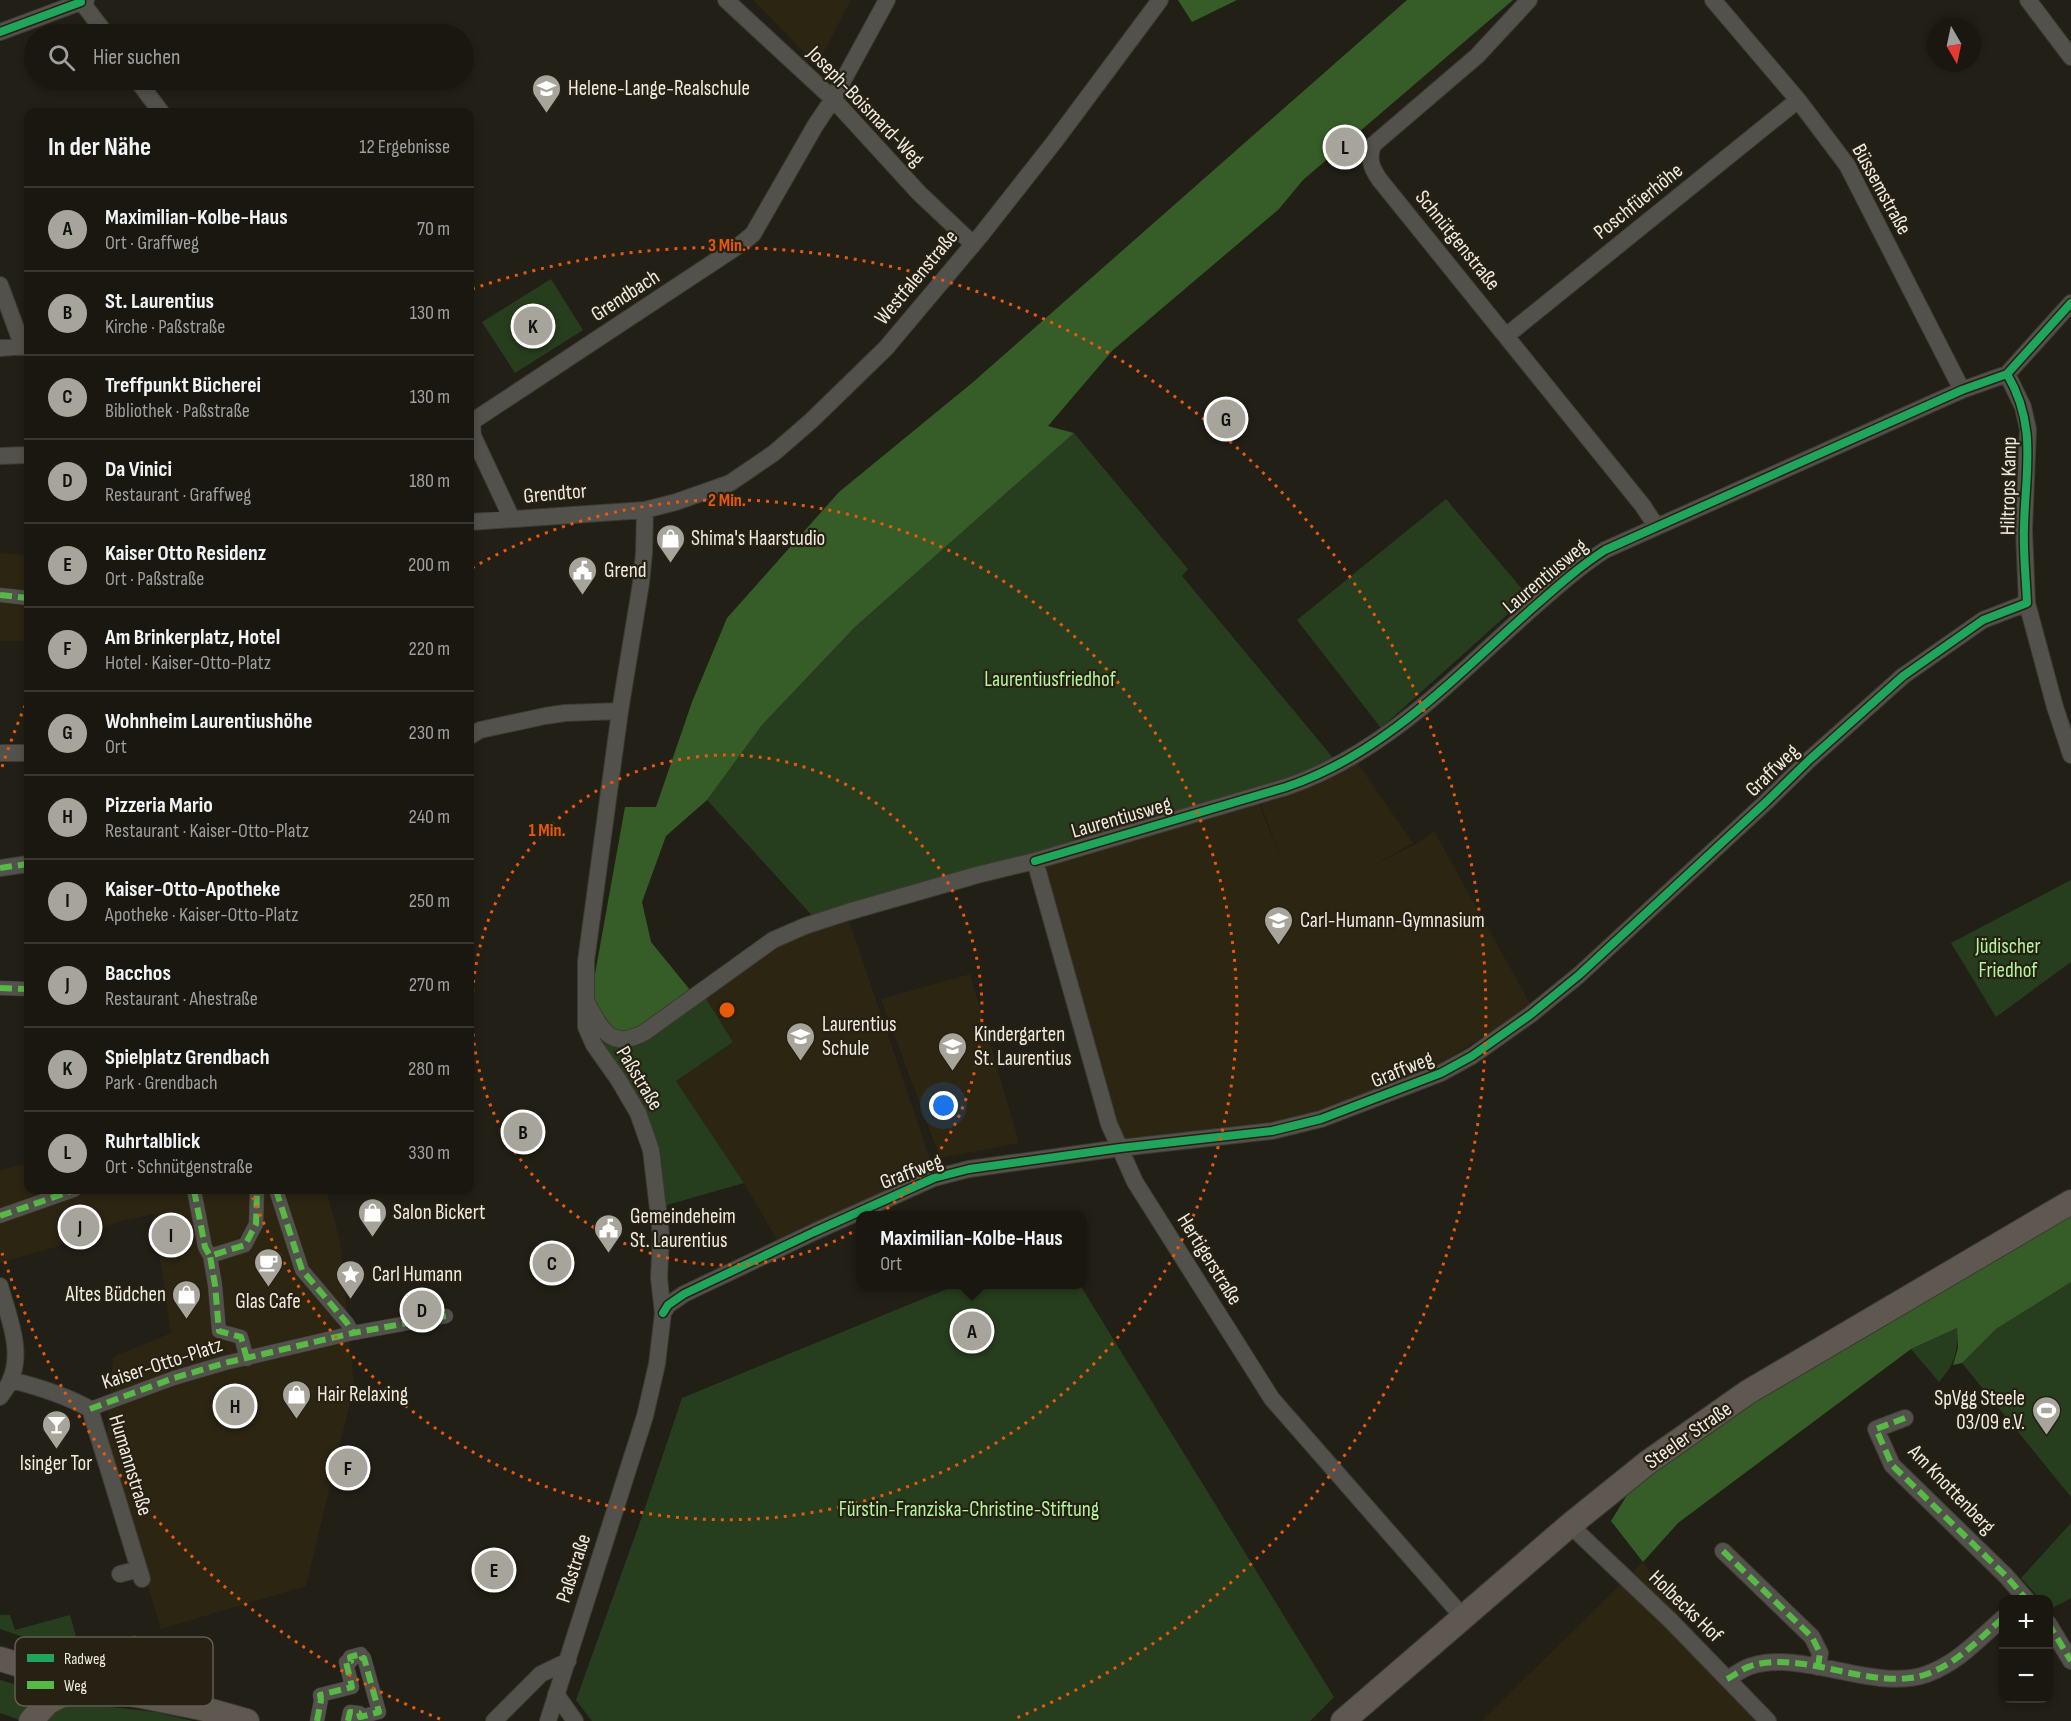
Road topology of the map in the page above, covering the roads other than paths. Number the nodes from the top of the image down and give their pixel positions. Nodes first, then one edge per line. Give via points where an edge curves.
1 (726, 0) edge
2 (887, 0) edge
3 (1160, 0) edge
4 (1528, 0) edge
5 (1713, 0) edge
6 (2028, 0) edge
7 (82, 1) edge
8 (99, 24) edge
9 (0, 32) edge
10 (2071, 57) edge
11 (144, 90) edge
12 (833, 99) junction
13 (1798, 100) junction
14 (158, 108) edge
15 (973, 244) junction
16 (0, 285) edge
17 (2071, 303) edge
18 (1506, 336) junction
19 (24, 342) edge
20 (24, 347) edge
21 (0, 348) edge
22 (2007, 374) junction
23 (1962, 390) junction
24 (474, 422) edge
25 (474, 438) edge
26 (24, 455) edge
27 (0, 456) edge
28 (645, 510) junction
29 (512, 519) junction
30 (474, 522) edge
31 (1656, 526) junction
32 (0, 596) edge
33 (24, 598) edge
34 (2027, 603) junction
35 (620, 711) junction
36 (474, 734) edge
37 (0, 753) edge
38 (24, 753) edge
39 (2071, 755) edge
40 (1035, 861) junction
41 (24, 865) edge
42 (0, 868) edge
43 (0, 988) edge
44 (24, 989) edge
45 (586, 1003) junction
46 (1120, 1148) junction
47 (63, 1194) edge
48 (195, 1194) edge
49 (257, 1194) edge
50 (277, 1194) edge
51 (2071, 1202) edge
52 (861, 1211) edge
53 (856, 1213) edge
54 (0, 1216) edge
55 (210, 1256) junction
56 (0, 1286) edge
57 (663, 1313) junction
58 (446, 1316) dead end
59 (353, 1333) junction
60 (247, 1359) junction
61 (11, 1380) junction
62 (0, 1397) edge
63 (90, 1409) junction
64 (1905, 1418) dead end
65 (1570, 1525) junction
66 (1723, 1551) dead end
67 (120, 1574) dead end
68 (2022, 1595) edge
69 (1463, 1617) junction
70 (1999, 1621) edge
71 (2053, 1630) edge
72 (0, 1659) edge
73 (568, 1661) junction
74 (2071, 1661) edge
75 (15, 1664) edge
76 (1818, 1667) junction
77 (1727, 1679) junction
78 (556, 1694) junction
79 (44, 1706) edge
80 (191, 1706) edge
81 (31, 1721) edge
82 (247, 1721) edge
83 (317, 1721) edge
84 (348, 1721) edge
85 (494, 1721) edge
86 (548, 1721) edge
87 (575, 1721) edge
88 (1343, 1721) edge
89 (1768, 1721) edge

1 - 12 street, Joseph-Boismard-Weg
2 - 12 street, Grendbach
3 - 15 street, Westfalenstraße
4 - 18 street, Schnütgenstraße via 1477,56 1381,138 1370,154 1373,171
5 - 13 street, Büssemstraße
6 - 10 street
7 - 8 street
7 - 9 street
11 - 14 street
12 - 15 street, Joseph-Boismard-Weg via 918,193
12 - 24 street, Grendbach via 753,234
13 - 18 street, Poschfüerhöhe
13 - 23 street, Büssemstraße via 1847,165
15 - 28 street, Westfalenstraße via 886,348 774,453 730,483
16 - 19 street
17 - 22 street, Laurentiusweg
18 - 31 street, Schnütgenstraße
20 - 21 street
22 - 23 street, Laurentiusweg
22 - 34 street, Hiltrops Kamp via 2023,407 2028,429 2024,530
23 - 31 street, Laurentiusweg
25 - 29 street, Grendbach
26 - 27 street
28 - 29 street, Grendtor
28 - 35 street, Paßstraße via 644,553
29 - 30 street, Grendtor
31 - 40 street, Laurentiusweg via 1586,562 1402,724 1340,765 1286,787
32 - 33 street
34 - 39 street, Hiltrops Kamp
34 - 46 street, Graffweg via 1983,620 1903,676 1579,975 1472,1056 1441,1073 1321,1119 1256,1134
35 - 36 street via 545,716
35 - 45 street, Paßstraße via 586,961
37 - 38 street
40 - 45 street, Laurentiusweg via 870,905 789,932 628,1040 608,1035
40 - 46 street, Hertigerstraße via 1109,1124
41 - 42 street
43 - 44 street
45 - 57 street, Paßstraße via 590,1037 634,1104 651,1150 662,1235 659,1278
46 - 52 street, Graffweg via 969,1169 934,1178
46 - 69 street, Hertigerstraße via 1135,1182 1272,1399
47 - 54 street
48 - 55 street, Kaiser-Otto-Platz
49 - 55 street via 256,1224 245,1245
50 - 59 street via 302,1270
51 - 65 main road, Steeler Straße via 1748,1392 1647,1463
53 - 57 street, Graffweg via 684,1294
55 - 60 street, Kaiser-Otto-Platz via 219,1331 241,1337
56 - 61 street via 14,1335 16,1357
57 - 73 street, Paßstraße via 645,1416
58 - 59 street
59 - 60 street, Kaiser-Otto-Platz
60 - 63 street, Kaiser-Otto-Platz via 174,1378
61 - 62 street
61 - 63 street, Humannstraße via 43,1387
63 - 67 street, Humannstraße via 141,1574
64 - 68 street, Am Knottenberg via 1876,1429 1892,1465
65 - 69 main road, Steeler Straße
65 - 77 street, Holbecks Hof
66 - 76 street via 1812,1637 1820,1653
69 - 88 main road, Steeler Straße
70 - 76 street via 1958,1658 1924,1675 1888,1678
71 - 74 street
72 - 75 main road
73 - 78 street, Paßstraße
73 - 85 street via 541,1674
76 - 77 street via 1778,1661 1751,1666
77 - 89 street, Holbecks Hof
78 - 86 street, Paßstraße
78 - 87 street
79 - 81 main road
80 - 82 main road
83 - 84 street via 320,1695 352,1687 346,1662 361,1654 379,1712 360,1717 359,1713 350,1712

